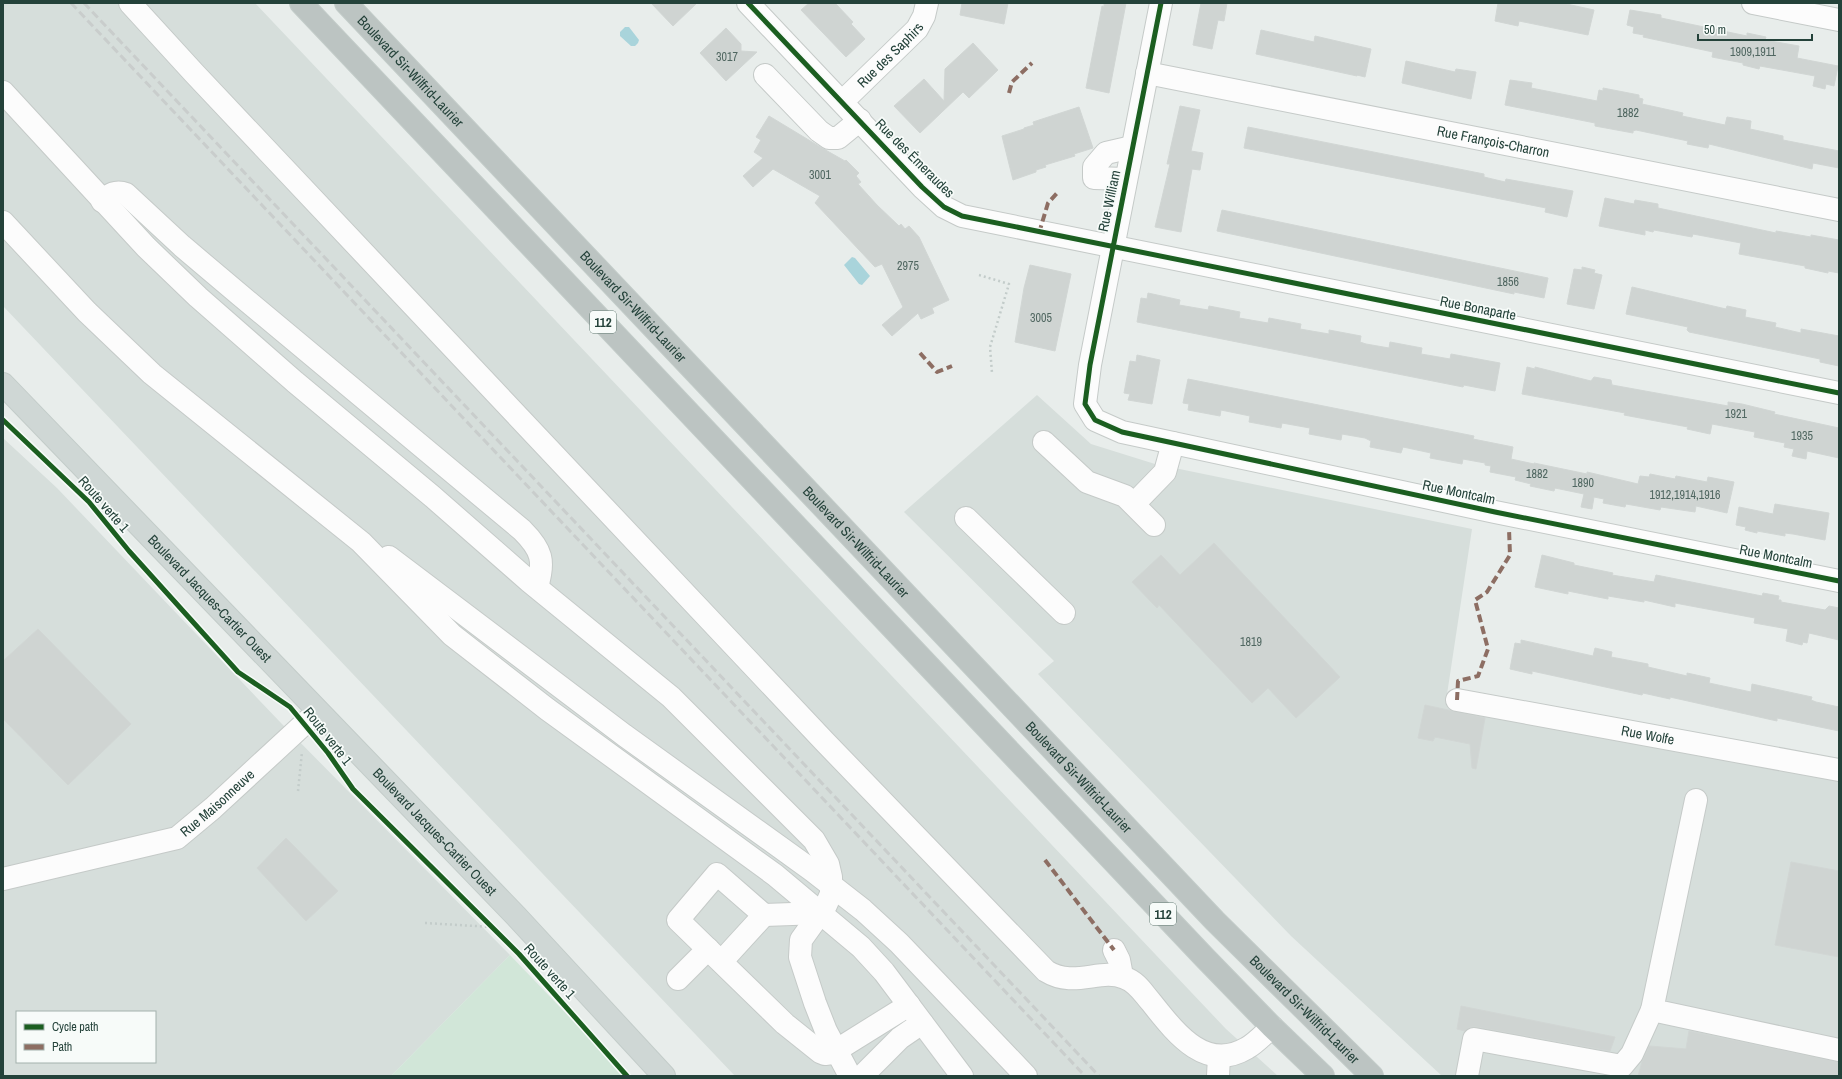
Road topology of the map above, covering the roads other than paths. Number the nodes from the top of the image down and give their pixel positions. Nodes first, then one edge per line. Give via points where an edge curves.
1 (130, 3) edge
2 (301, 3) edge
3 (346, 3) edge
4 (748, 3) edge
5 (927, 3) edge
6 (1161, 3) edge
7 (1753, 3) edge
8 (1839, 20) edge
9 (1147, 73) junction
10 (765, 75) dead end
11 (3, 92) edge
12 (843, 101) junction
13 (860, 120) junction
14 (1132, 147) junction
15 (1126, 179) junction
16 (102, 200) junction
17 (1839, 210) edge
18 (3, 222) edge
19 (1112, 248) junction
20 (3, 384) edge
21 (1839, 392) edge
22 (1085, 404) joint
23 (1044, 442) dead end
24 (1173, 443) junction
25 (1134, 504) junction
26 (966, 518) dead end
27 (1154, 525) dead end
28 (361, 542) junction
29 (1839, 581) edge
30 (537, 587) junction
31 (454, 606) junction
32 (1064, 613) dead end
33 (440, 624) junction
34 (1457, 700) dead end
35 (311, 718) junction
36 (1839, 770) edge
37 (1696, 800) dead end
38 (3, 879) edge
39 (831, 885) junction
40 (821, 912) junction
41 (764, 915) junction
42 (1114, 950) dead end
43 (714, 955) junction
44 (1122, 976) junction
45 (678, 980) dead end
46 (909, 1005) junction
47 (1652, 1010) junction
48 (922, 1022) junction
49 (1272, 1027) junction
50 (1839, 1050) edge
51 (1219, 1066) edge
52 (839, 1067) edge
53 (664, 1076) edge
54 (862, 1076) edge
55 (962, 1076) edge
56 (1026, 1076) edge
57 (1323, 1076) edge
58 (1372, 1076) edge
59 (1467, 1076) edge

1 - 44 street via 818,735 1046,971 1067,979
2 - 49 highway, 112
3 - 58 highway, Boulevard Sir-Wilfrid-Laurier / 112 via 1219,926
4 - 12 street, Rue des Émeraudes
5 - 12 street, Rue des Saphirs via 917,29
6 - 9 street, Rue William
7 - 8 street
9 - 14 street, Rue William
9 - 17 street, Rue François-Charron
10 - 13 street via 819,131 829,138 838,138
11 - 16 street
12 - 13 street, Rue des Émeraudes
13 - 19 street, Rue des Émeraudes via 944,207 962,216
14 - 15 street, Rue William
14 - 15 street via 1106,153 1094,167 1094,178
15 - 19 street, Rue William
16 - 30 street via 198,297
16 - 30 street via 115,192 126,194 234,291 522,530 540,555 542,566
18 - 28 street via 88,312 152,374
19 - 21 street, Rue Bonaparte
19 - 22 street, Rue William
20 - 35 main road, Boulevard Jacques-Cartier Ouest
22 - 24 street, Rue Montcalm via 1095,420 1116,431
23 - 25 street via 1086,482 1125,496
24 - 25 street via 1165,472
24 - 29 street, Rue Montcalm via 1495,512
25 - 27 street
26 - 32 street
28 - 31 street via 405,568
28 - 33 street
30 - 39 street via 671,697 806,831 824,856
31 - 33 street
31 - 39 street via 618,730
33 - 40 street via 535,700 775,875
34 - 36 street, Rue Wolfe
35 - 38 street, Rue Maisonneuve via 177,838
35 - 53 main road, Boulevard Jacques-Cartier Ouest via 516,916
37 - 47 street
39 - 40 street via 829,900
39 - 56 street via 884,927
40 - 41 street
40 - 46 street via 873,960
40 - 52 street via 801,940 800,957 814,1003
41 - 43 street
41 - 43 street via 717,874 678,920
42 - 44 street
43 - 45 street
43 - 52 street via 796,1034
44 - 51 street via 1142,989 1186,1041 1207,1054
46 - 48 street
46 - 52 street
47 - 50 street
47 - 59 street via 1632,1054 1622,1066 1474,1040
48 - 54 street via 900,1038
48 - 55 street
49 - 51 street via 1245,1049 1226,1056
49 - 57 highway, 112

